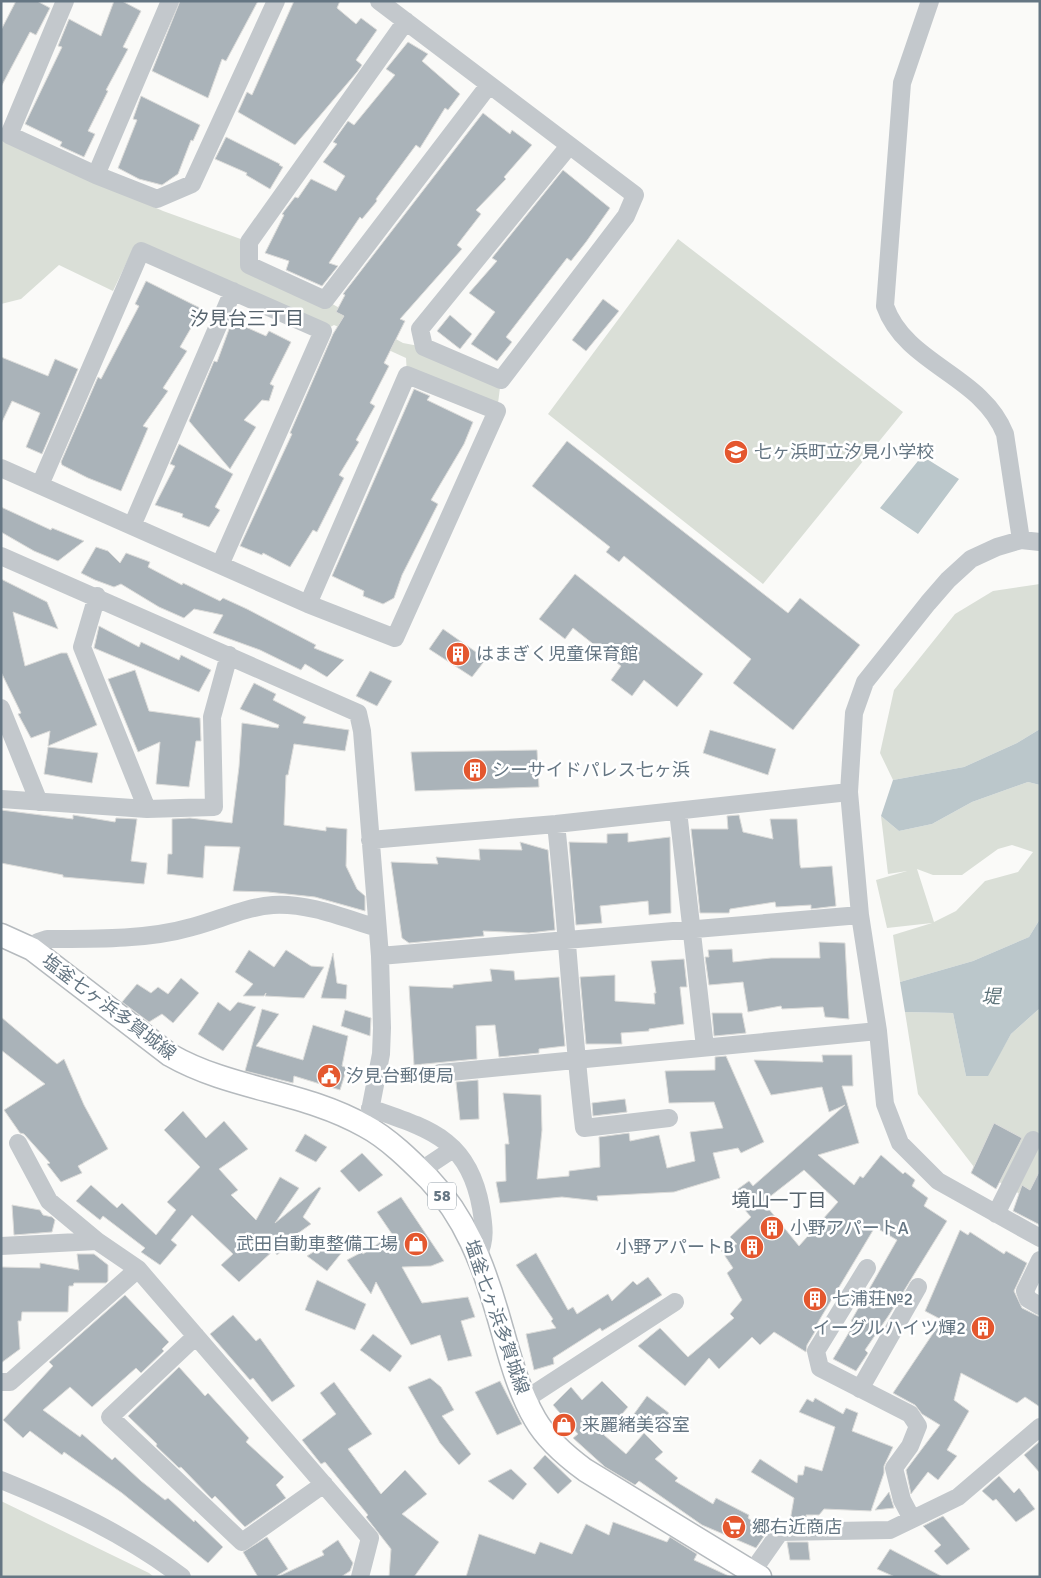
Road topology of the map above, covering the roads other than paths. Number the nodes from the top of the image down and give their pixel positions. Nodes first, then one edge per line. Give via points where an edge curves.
1 (66, 1) edge
2 (170, 1) edge
3 (276, 1) edge
4 (379, 1) edge
5 (930, 1) edge
6 (406, 21) junction
7 (489, 85) junction
8 (569, 146) junction
9 (96, 175) junction
10 (233, 292) junction
11 (1, 468) edge
12 (40, 485) junction
13 (132, 526) junction
14 (1021, 540) junction
15 (1040, 542) edge
16 (1, 556) edge
17 (220, 565) junction
18 (96, 596) junction
19 (308, 604) junction
20 (229, 655) junction
21 (1, 708) edge
22 (849, 792) junction
23 (1, 799) edge
24 (39, 802) junction
25 (147, 809) junction
26 (678, 811) junction
27 (556, 824) junction
28 (370, 840) junction
29 (860, 915) junction
30 (377, 928) junction
31 (692, 928) junction
32 (1, 935) edge
33 (568, 940) junction
34 (32, 949) junction
35 (380, 956) junction
36 (878, 1031) junction
37 (704, 1047) junction
38 (576, 1059) junction
39 (440, 1072) dead end
40 (368, 1117) junction
41 (669, 1118) dead end
42 (1033, 1140) dead end
43 (18, 1143) dead end
44 (453, 1149) junction
45 (420, 1171) junction
46 (996, 1214) junction
47 (1040, 1238) edge
48 (97, 1241) junction
49 (1, 1246) edge
50 (478, 1256) junction
51 (1040, 1260) edge
52 (867, 1268) dead end
53 (138, 1269) junction
54 (918, 1287) dead end
55 (675, 1302) dead end
56 (1040, 1306) edge
57 (196, 1336) junction
58 (1, 1382) edge
59 (860, 1389) junction
60 (526, 1399) junction
61 (1040, 1427) edge
62 (1, 1480) edge
63 (324, 1484) junction
64 (912, 1519) junction
65 (756, 1574) edge
66 (182, 1577) edge
67 (360, 1577) edge

1 - 9 street via 9,135
2 - 9 street
3 - 9 street via 192,184 157,199
4 - 6 street
5 - 14 street via 902,83 885,306 891,323 903,339 984,400 999,418 1005,434
6 - 7 street
6 - 7 street via 249,242 249,265 325,300
7 - 8 street
8 - 8 street via 635,196 626,216 501,380 424,347 420,329
10 - 12 street via 141,251
10 - 13 street
10 - 17 street via 323,331
11 - 12 street
12 - 13 street
13 - 17 street
14 - 15 street
14 - 22 street via 971,560 948,580 865,682 854,713
16 - 18 street
17 - 19 street
18 - 20 street
18 - 25 street via 82,647
19 - 19 street via 407,375 497,411 395,638
20 - 25 street via 212,717 214,808
20 - 28 street via 358,713
21 - 24 street
22 - 26 street
22 - 29 street
23 - 24 street
24 - 25 street
26 - 27 street
26 - 31 street
27 - 28 street
27 - 33 street
28 - 30 street
29 - 31 street
29 - 36 street
30 - 34 street via 308,907 273,905 228,914 191,928 133,936 47,939
30 - 35 street
31 - 33 street
31 - 37 street
32 - 34 main road, 塩釜七ヶ浜多賀城線 / 58
33 - 35 street
33 - 38 street
34 - 40 main road, 塩釜七ヶ浜多賀城線 / 58 via 188,1066 233,1082
35 - 40 street via 381,1054
36 - 37 street
36 - 46 street via 885,1104 900,1143 938,1181
37 - 38 street
38 - 39 street
38 - 41 street via 584,1128
40 - 44 street via 424,1127
40 - 45 main road, 塩釜七ヶ浜多賀城線 / 58
42 - 46 street
43 - 48 street via 49,1201
44 - 45 street
44 - 50 street via 466,1161 478,1190 485,1229 484,1245
45 - 50 main road, 塩釜七ヶ浜多賀城線 / 58 via 452,1208
46 - 47 street
48 - 49 street
48 - 53 street
50 - 60 main road, 塩釜七ヶ浜多賀城線 / 58 via 516,1380
51 - 56 street via 1025,1291 1028,1299
52 - 59 street via 816,1351 820,1368
53 - 57 street
53 - 58 street via 10,1382
54 - 59 street
55 - 60 street
57 - 63 street
57 - 63 street via 110,1417 242,1542
59 - 64 street via 910,1414 918,1426 910,1446 894,1468 902,1500
60 - 65 main road, 塩釜七ヶ浜多賀城線 / 58 via 547,1435 572,1460
61 - 64 street via 958,1497
62 - 66 street via 64,1506 154,1556
63 - 67 street via 370,1538
64 - 65 street via 890,1530 780,1532

